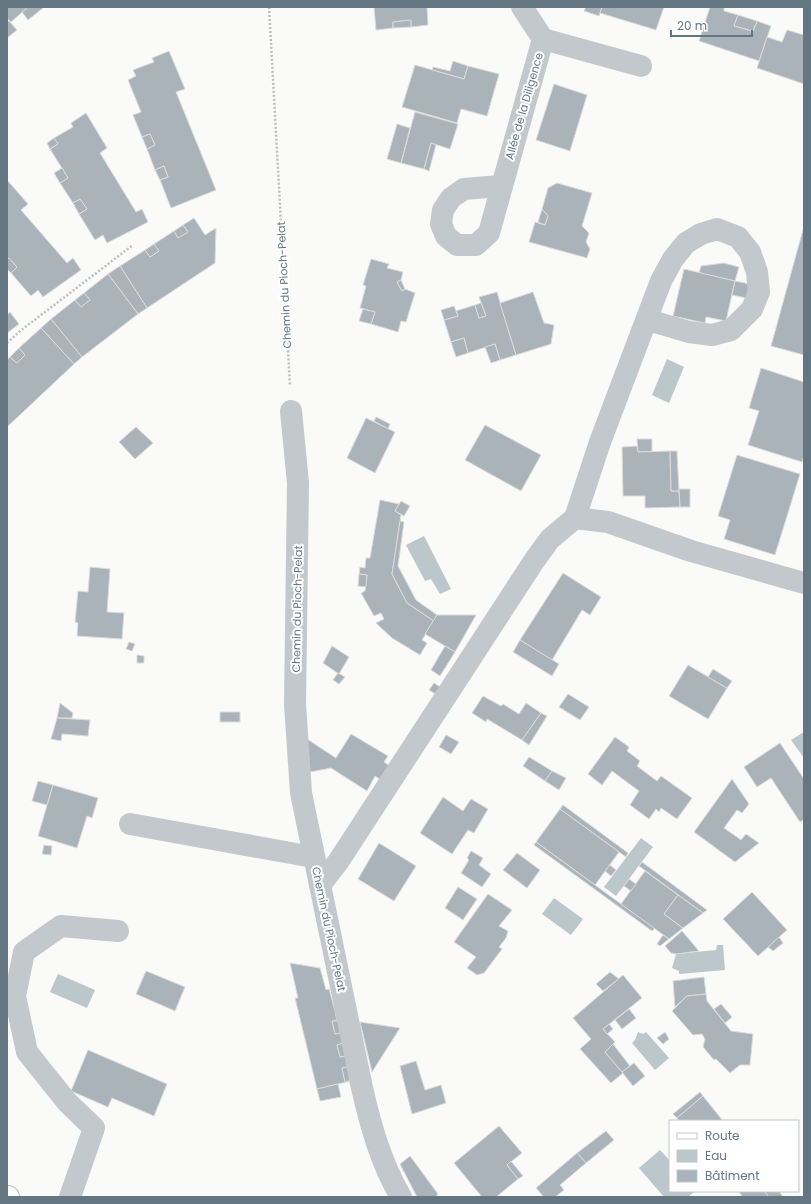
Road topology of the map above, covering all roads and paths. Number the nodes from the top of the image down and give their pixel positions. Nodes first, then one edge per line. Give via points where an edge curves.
1 (269, 7) edge
2 (522, 7) edge
3 (543, 39) junction
4 (641, 66) dead end
5 (500, 186) dead end
6 (133, 245) dead end
7 (648, 320) junction
8 (7, 343) edge
9 (291, 412) joint
10 (575, 518) junction
11 (804, 583) edge
12 (130, 824) dead end
13 (313, 857) junction
14 (320, 885) junction
15 (118, 931) dead end
16 (70, 1197) edge
17 (402, 1197) edge

1 - 9 path, Chemin du Pioch-Pelat
2 - 3 street, Allée de la Diligence
3 - 4 street
3 - 5 street, Allée de la Diligence
6 - 8 path
7 - 7 street via 689,332 712,335 731,330 752,309 759,292 757,272 750,252 738,237 717,230 701,234 686,244 673,259 661,281
7 - 10 street via 600,442
9 - 13 street, Chemin du Pioch-Pelat via 298,483 296,729 301,793
10 - 11 street via 608,522 691,551
10 - 14 street via 550,540 534,561 338,862
12 - 13 street
13 - 14 street, Chemin du Pioch-Pelat
14 - 17 street, Chemin du Pioch-Pelat via 374,1136 384,1164
15 - 16 street via 61,926 24,952 15,996 26,1052 67,1102 94,1128

